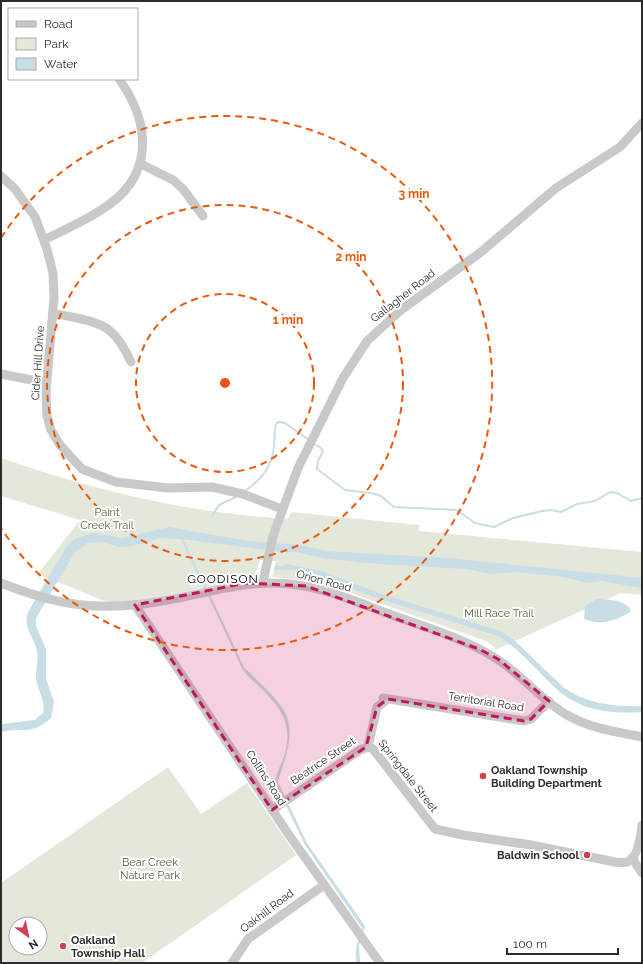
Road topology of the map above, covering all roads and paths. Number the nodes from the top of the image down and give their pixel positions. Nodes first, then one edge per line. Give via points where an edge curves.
1 (120, 80) edge
2 (641, 126) edge
3 (141, 164) junction
4 (1, 176) edge
5 (203, 216) dead end
6 (44, 240) junction
7 (53, 313) junction
8 (131, 362) dead end
9 (1, 374) edge
10 (47, 383) junction
11 (282, 509) junction
12 (263, 582) junction
13 (1, 583) edge
14 (135, 605) junction
15 (385, 698) joint
16 (549, 701) junction
17 (642, 737) edge
18 (368, 747) junction
19 (272, 810) junction
20 (642, 825) edge
21 (632, 858) junction
22 (642, 873) edge
23 (324, 885) junction
24 (232, 963) edge
25 (380, 963) edge

1 - 3 street via 136,106 141,127
2 - 11 street, Gallagher Road via 620,147 556,188 481,252 397,314 367,341 343,378 298,468
3 - 5 street via 173,180
3 - 6 street via 130,184 115,200
4 - 6 street, Cider Hill Drive via 15,189 35,217
6 - 7 street, Cider Hill Drive via 53,273
7 - 8 street via 100,325 110,331 123,346
7 - 10 street, Cider Hill Drive
9 - 10 street
10 - 11 street, Cider Hill Drive via 47,416 51,430 60,445 82,469 116,482 140,486 212,487 242,494
11 - 12 street, Gallagher Road
12 - 14 street, Orion Road
12 - 16 street, Orion Road via 306,586 456,638 498,659
13 - 14 street, Orion Road via 52,600 105,608
14 - 19 street, Collins Road
15 - 16 street, Territorial Road via 524,721 530,719
15 - 18 street, Springdale Street via 378,707
16 - 17 street via 567,715 593,726
18 - 19 street, Beatrice Street
18 - 21 street, Springdale Street via 373,748 435,829 615,862 628,862
19 - 23 street, Collins Road
20 - 21 street via 639,845
21 - 22 street
23 - 24 street, Oakhill Road via 248,939
23 - 25 street, Collins Road

